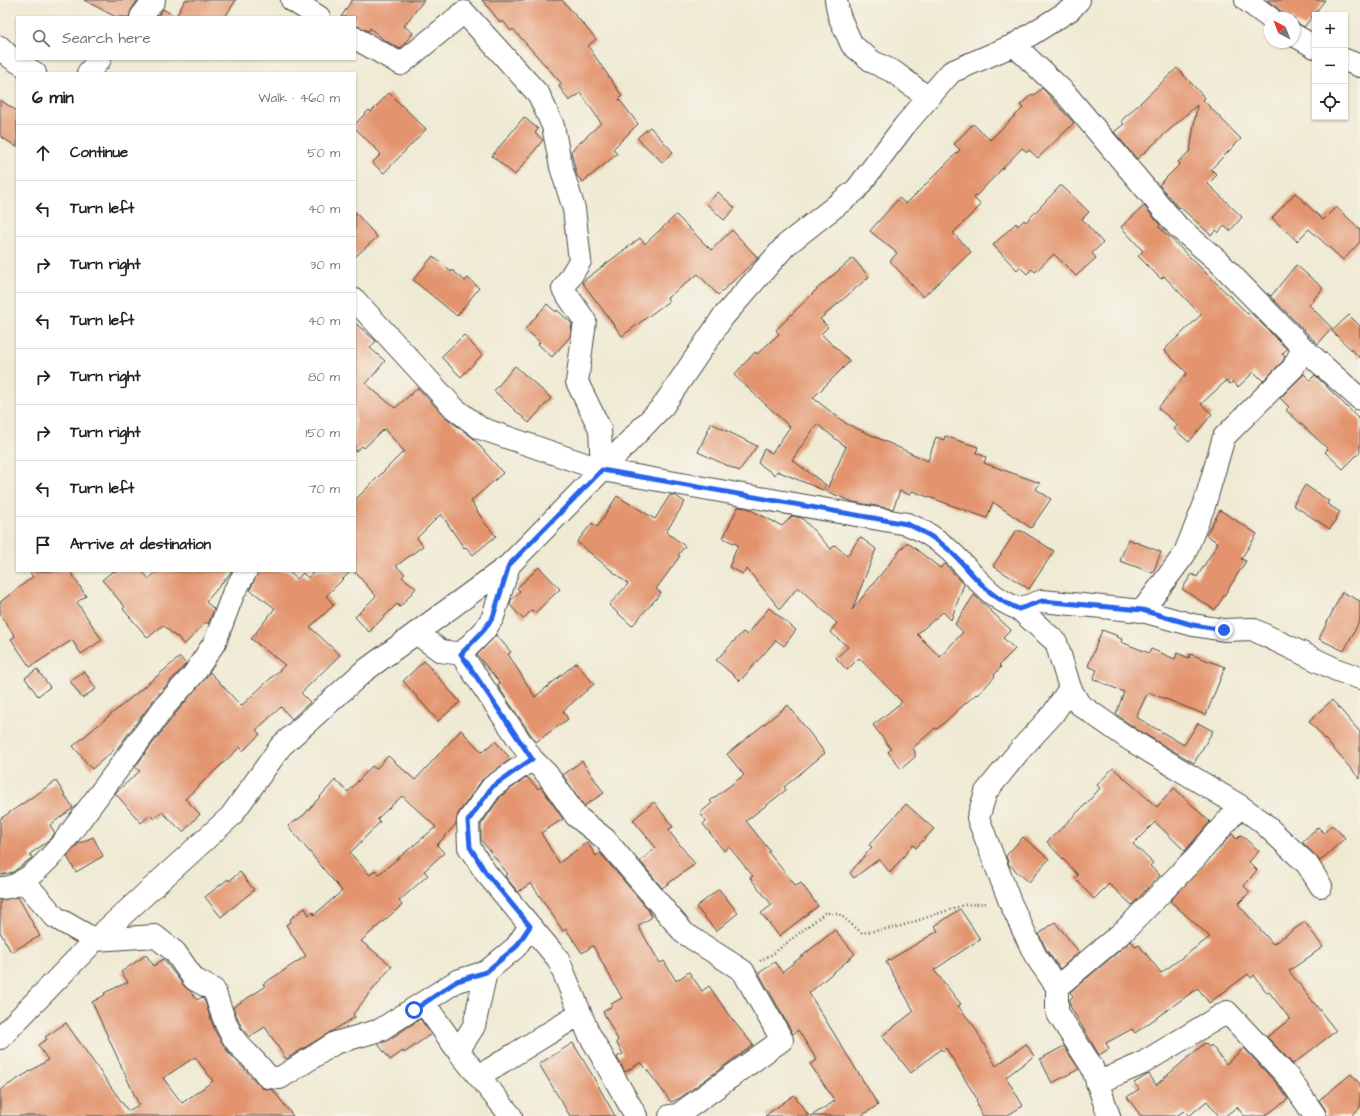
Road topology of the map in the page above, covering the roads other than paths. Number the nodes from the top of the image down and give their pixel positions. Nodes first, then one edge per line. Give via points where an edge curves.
1 (154, 0) edge
2 (292, 0) edge
3 (836, 0) edge
4 (1079, 0) edge
5 (1246, 0) edge
6 (1264, 14) edge
7 (142, 16) edge
8 (318, 16) edge
9 (1300, 38) edge
10 (356, 39) edge
11 (1014, 45) junction
12 (1312, 45) edge
13 (0, 47) edge
14 (99, 60) edge
15 (1348, 61) edge
16 (1360, 66) edge
17 (33, 72) edge
18 (89, 72) edge
19 (928, 98) junction
20 (358, 310) edge
21 (1303, 348) junction
22 (1360, 399) edge
23 (602, 470) junction
24 (509, 565) junction
25 (245, 572) edge
26 (1019, 609) junction
27 (1142, 610) junction
28 (416, 633) junction
29 (461, 654) junction
30 (1359, 678) edge
31 (1070, 688) junction
32 (532, 759) junction
33 (1240, 806) junction
34 (22, 880) junction
35 (1321, 886) dead end
36 (0, 888) edge
37 (530, 926) junction
38 (95, 940) junction
39 (486, 972) junction
40 (1057, 987) junction
41 (424, 1003) junction
42 (580, 1014) junction
43 (0, 1038) edge
44 (458, 1051) junction
45 (479, 1076) junction
46 (1097, 1083) junction
47 (511, 1116) edge
48 (636, 1116) edge
49 (670, 1116) edge
50 (1109, 1116) edge
51 (1315, 1116) edge

1 - 7 street
2 - 8 street
3 - 19 street via 839,16 852,45
4 - 11 street via 1070,10
5 - 6 street
9 - 12 street
10 - 23 street via 401,64 464,12 539,95 553,126 561,167 574,209 580,261 563,290 585,321 577,382 600,429
11 - 19 street via 951,72
11 - 21 street via 1065,93 1178,227 1217,260
13 - 17 street via 10,57
14 - 18 street
15 - 16 street
19 - 23 street via 856,190 786,245 723,317 663,406
20 - 23 street via 454,408 480,428
21 - 22 street
21 - 27 street via 1293,368 1224,437 1204,506 1184,555
23 - 24 street
23 - 26 street via 907,524 925,532 949,550 986,590
24 - 28 street
24 - 29 street via 493,617
25 - 34 street via 233,594 215,642 192,675 165,706 52,856 34,873
26 - 27 street via 1042,601
26 - 31 street via 1056,642
27 - 30 street via 1193,625 1224,630 1252,629
28 - 29 street via 441,651
28 - 38 street via 363,672 281,746 231,816
29 - 32 street
31 - 33 street via 1079,704 1129,739
31 - 40 street via 1052,714 986,792 978,818 1010,902 1035,955
32 - 37 street via 492,787 468,821 470,847 486,873
32 - 49 street via 547,774 576,816 605,839 684,933 743,971 782,1040 678,1115
33 - 35 street via 1261,820 1307,864
33 - 40 street via 1196,857 1125,930
34 - 36 street via 8,889
34 - 38 street via 55,917
37 - 39 street via 516,947
37 - 42 street via 558,958
38 - 41 street via 155,936 175,952 194,979 214,990 228,1028 268,1077 280,1078 335,1043 380,1030
38 - 43 street
39 - 41 street via 457,981
39 - 44 street via 474,1026
40 - 46 street via 1057,1012 1092,1066
41 - 44 street
42 - 45 street
42 - 48 street
44 - 45 street
45 - 47 street
46 - 50 street
46 - 51 street via 1142,1064 1227,1012 1289,1078

